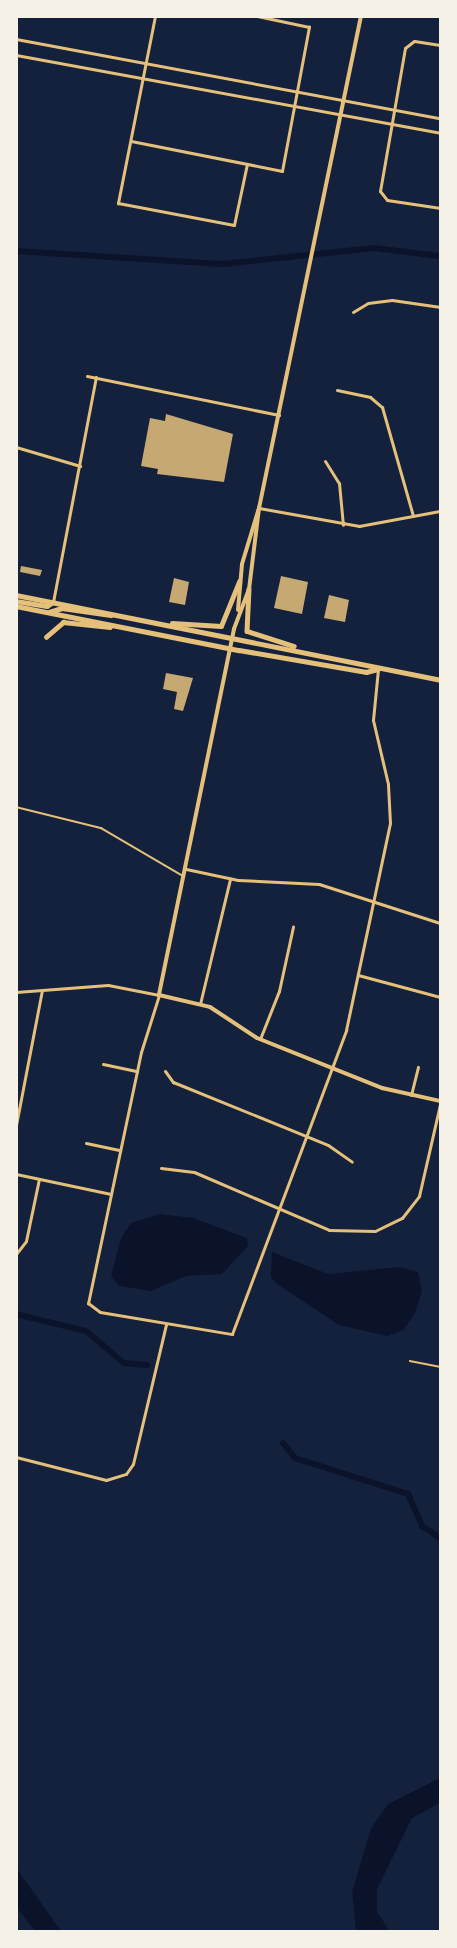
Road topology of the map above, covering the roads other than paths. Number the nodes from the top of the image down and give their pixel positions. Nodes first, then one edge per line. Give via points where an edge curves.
1 (155, 16) edge
2 (257, 16) edge
3 (361, 16) edge
4 (16, 39) edge
5 (441, 45) edge
6 (16, 55) edge
7 (146, 63) junction
8 (143, 78) junction
9 (298, 91) junction
10 (344, 100) junction
11 (295, 106) junction
12 (394, 109) junction
13 (341, 115) junction
14 (441, 118) edge
15 (392, 124) junction
16 (441, 133) edge
17 (131, 141) junction
18 (247, 164) junction
19 (441, 208) edge
20 (441, 307) edge
21 (353, 312) dead end
22 (87, 376) dead end
23 (96, 378) junction
24 (337, 390) dead end
25 (280, 415) junction
26 (16, 447) edge
27 (325, 461) dead end
28 (80, 466) junction
29 (259, 508) junction
30 (441, 511) edge
31 (413, 516) junction
32 (344, 525) junction
33 (239, 582) junction
34 (249, 589) junction
35 (16, 595) edge
36 (16, 601) edge
37 (53, 602) junction
38 (16, 606) edge
39 (238, 611) junction
40 (49, 612) junction
41 (118, 615) junction
42 (163, 623) junction
43 (117, 626) junction
44 (46, 637) dead end
45 (232, 638) junction
46 (230, 648) junction
47 (304, 650) junction
48 (378, 669) junction
49 (441, 680) edge
50 (16, 807) edge
51 (186, 869) junction
52 (184, 876) junction
53 (230, 879) junction
54 (374, 902) junction
55 (441, 923) edge
56 (293, 927) dead end
57 (358, 975) junction
58 (42, 990) junction
59 (16, 992) edge
60 (159, 994) junction
61 (441, 997) edge
62 (200, 1004) junction
63 (260, 1039) junction
64 (102, 1064) dead end
65 (418, 1067) dead end
66 (333, 1068) junction
67 (137, 1071) junction
68 (165, 1071) dead end
69 (411, 1095) junction
70 (441, 1103) edge
71 (16, 1125) edge
72 (306, 1136) junction
73 (86, 1143) dead end
74 (120, 1150) junction
75 (352, 1162) dead end
76 (161, 1168) dead end
77 (16, 1174) edge
78 (39, 1179) junction
79 (111, 1194) junction
80 (278, 1206) junction
81 (16, 1254) edge
82 (166, 1324) junction
83 (410, 1361) dead end
84 (441, 1367) edge
85 (16, 1457) edge

1 - 7 street
2 - 9 street via 309,27
3 - 10 street
4 - 7 street
5 - 12 street via 408,44
6 - 8 street
7 - 8 street
7 - 9 street
8 - 11 street
8 - 17 street
9 - 10 street
9 - 11 street
10 - 12 street
10 - 13 street
11 - 13 street
11 - 18 street via 282,171
12 - 14 street
12 - 15 street
13 - 15 street
13 - 25 street
15 - 16 street
15 - 19 street via 382,196
17 - 18 street
17 - 18 street via 118,203 234,225
20 - 21 street via 392,300 368,303
22 - 23 street
23 - 25 street
23 - 28 street
24 - 31 street via 370,397 382,407
25 - 29 street
26 - 28 street
27 - 32 street via 339,483
28 - 37 street
29 - 32 street
29 - 33 street
29 - 34 street
30 - 31 street
31 - 32 street
33 - 39 street
33 - 42 main road via 221,627
34 - 39 street
34 - 47 main road via 244,623 250,634
35 - 37 main road
36 - 37 main road via 47,606
37 - 41 main road
38 - 40 main road
39 - 45 street
40 - 41 main road via 62,608
40 - 43 main road
41 - 42 main road
42 - 45 main road
43 - 44 main road via 63,622
43 - 46 main road
45 - 46 street
45 - 47 main road
46 - 48 main road via 366,672
46 - 51 street
47 - 48 main road via 367,662
48 - 49 main road
48 - 54 street via 373,720 391,812
50 - 52 lane via 101,828
51 - 52 street
51 - 53 street
52 - 60 street
53 - 54 street via 308,882
53 - 62 street
54 - 55 street
54 - 57 street
56 - 63 street via 279,991
57 - 61 street
57 - 66 street
58 - 59 street
58 - 60 street via 108,985
58 - 71 street
60 - 62 street
60 - 67 street
62 - 63 street
63 - 66 street
64 - 67 street
65 - 69 street
66 - 69 street
66 - 72 street
67 - 74 street
68 - 72 street via 173,1082
69 - 70 street
70 - 80 street via 423,1188 396,1222 375,1231 338,1232
72 - 75 street via 346,1154
72 - 80 street
73 - 74 street
74 - 79 street
76 - 80 street via 178,1167
77 - 78 street
78 - 79 street
78 - 81 street via 26,1241
79 - 82 street via 90,1307
80 - 82 street via 233,1333
82 - 85 street via 133,1464 126,1474 106,1480
83 - 84 lane

